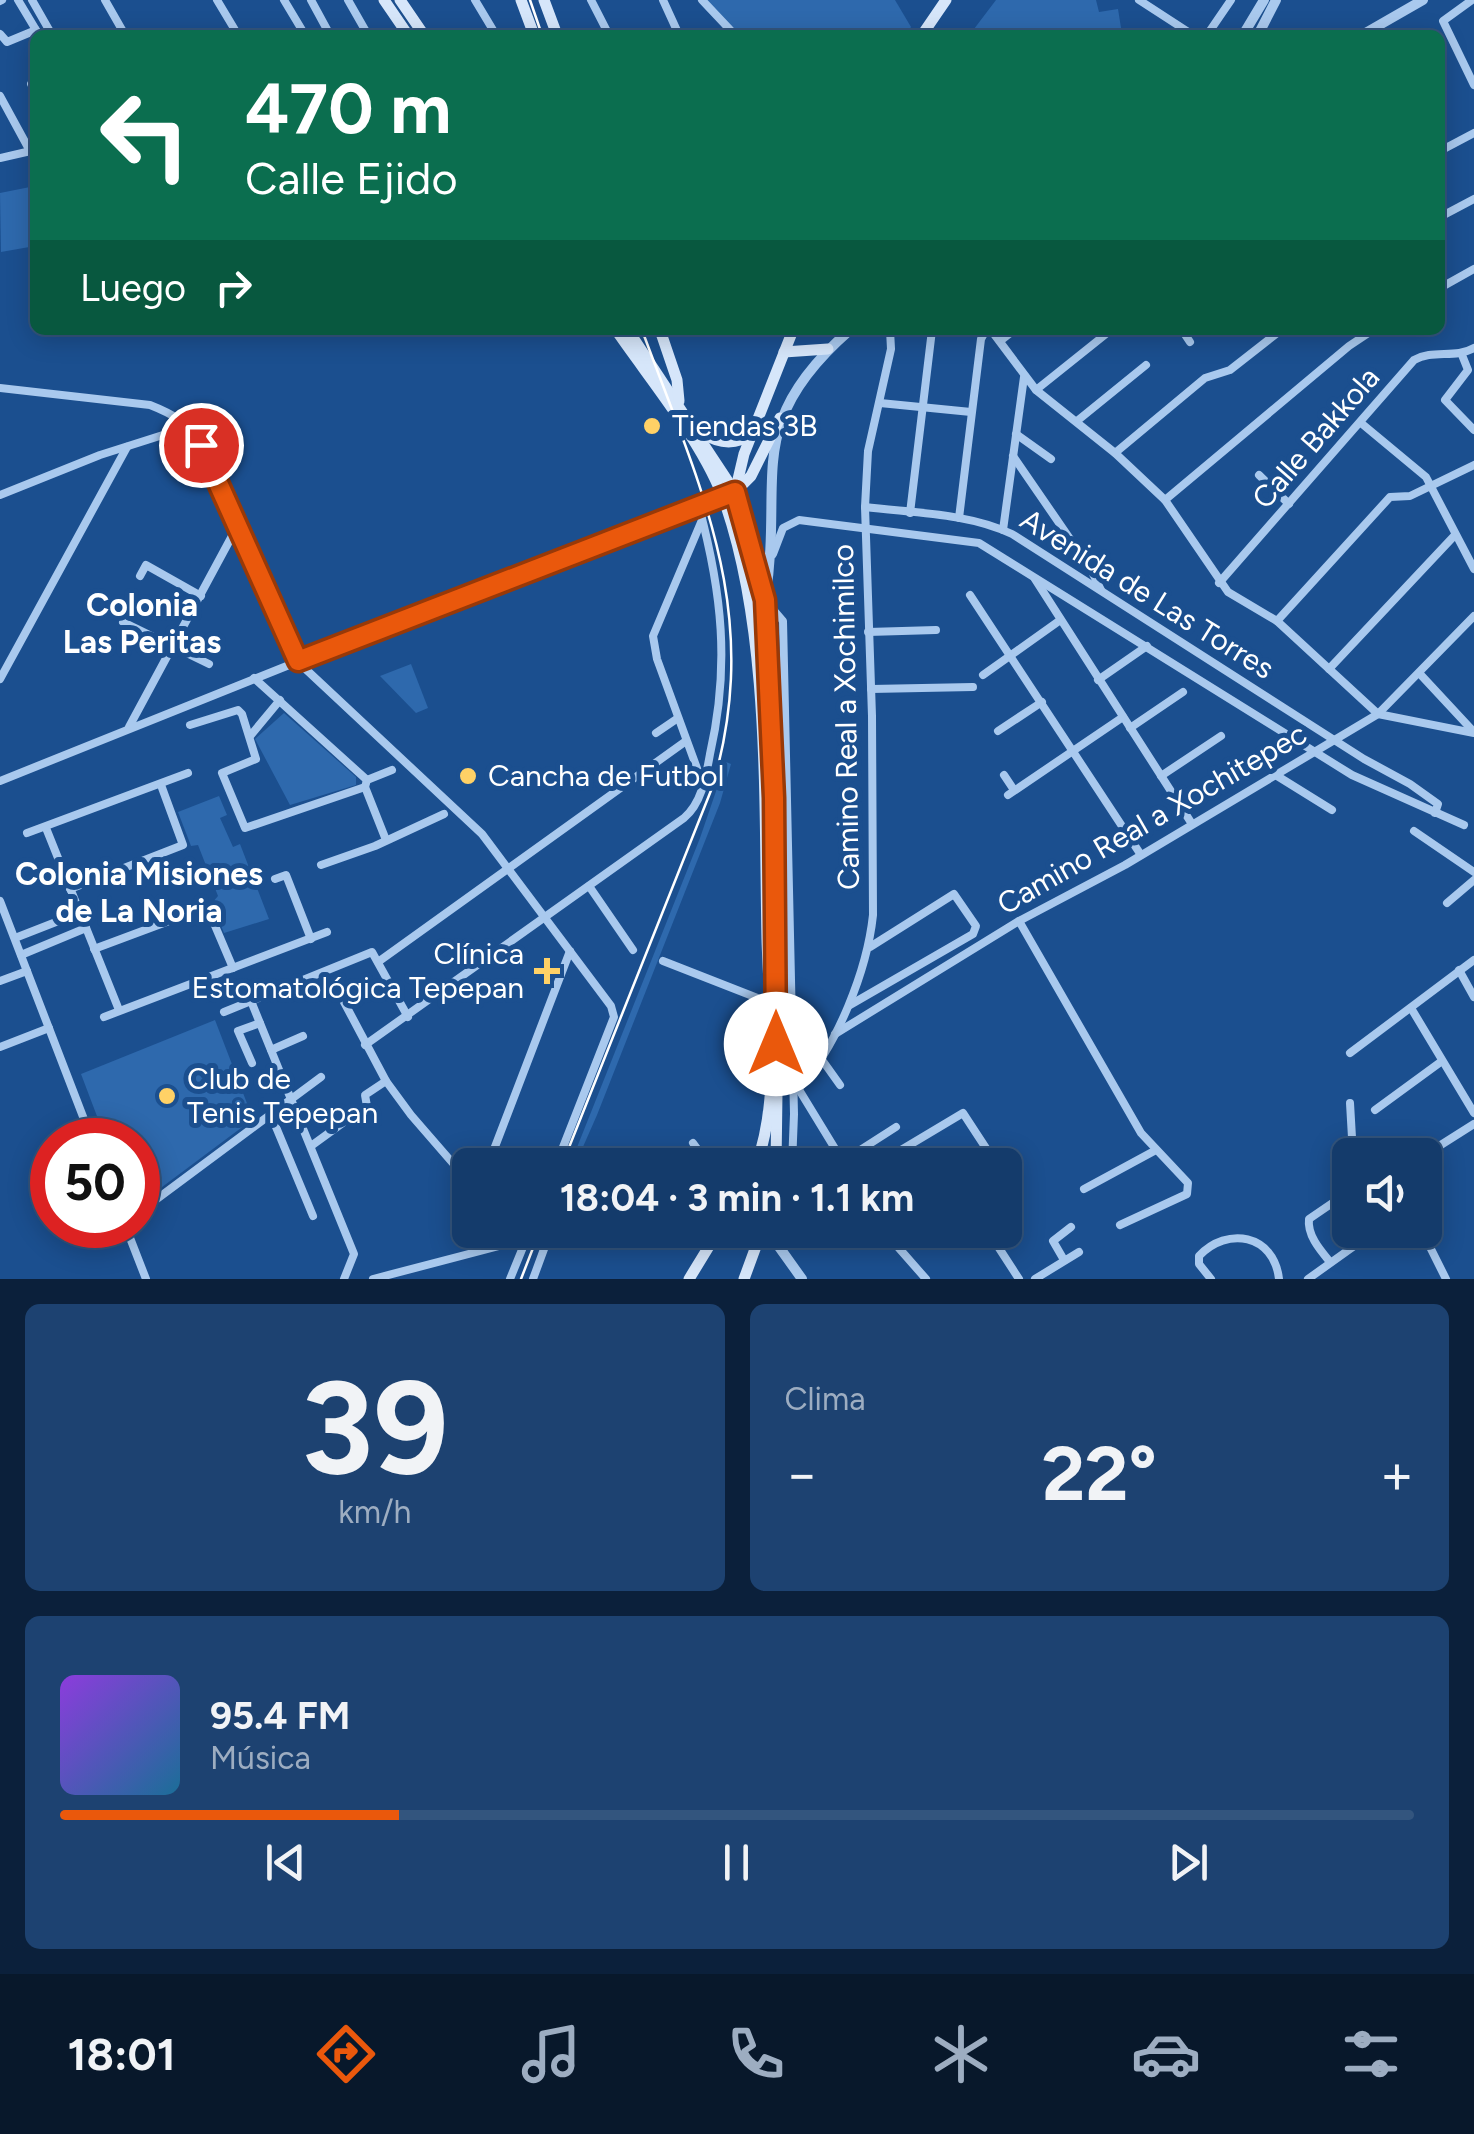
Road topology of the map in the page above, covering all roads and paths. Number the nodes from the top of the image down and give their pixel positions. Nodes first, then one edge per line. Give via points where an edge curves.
1 (18, 0) edge
2 (32, 0) edge
3 (105, 0) edge
4 (217, 0) edge
5 (284, 0) edge
6 (311, 0) edge
7 (348, 0) edge
8 (384, 0) edge
9 (400, 0) edge
10 (476, 0) edge
11 (521, 0) edge
12 (544, 0) edge
13 (591, 0) edge
14 (663, 0) edge
15 (702, 0) edge
16 (946, 0) edge
17 (1138, 0) edge
18 (1231, 0) edge
19 (1264, 0) edge
20 (1276, 0) edge
21 (1423, 0) edge
22 (1472, 0) edge
23 (36, 30) edge
24 (49, 30) edge
25 (122, 30) edge
26 (235, 30) edge
27 (302, 30) edge
28 (327, 30) edge
29 (365, 30) edge
30 (412, 30) edge
31 (414, 30) edge
32 (493, 30) edge
33 (532, 30) edge
34 (555, 30) edge
35 (606, 30) edge
36 (676, 30) edge
37 (731, 30) edge
38 (925, 30) edge
39 (1185, 30) edge
40 (1210, 30) edge
41 (1245, 30) edge
42 (1261, 30) edge
43 (1371, 30) edge
44 (0, 34) edge
45 (30, 34) edge
46 (1474, 52) edge
47 (1462, 60) junction
48 (1474, 85) edge
49 (0, 96) edge
50 (1474, 132) edge
51 (30, 147) edge
52 (1445, 148) edge
53 (30, 150) edge
54 (0, 158) edge
55 (1474, 200) edge
56 (1445, 215) edge
57 (1474, 268) edge
58 (1445, 285) edge
59 (619, 335) edge
60 (631, 335) edge
61 (662, 335) edge
62 (790, 335) edge
63 (844, 335) edge
64 (890, 335) edge
65 (931, 335) edge
66 (984, 335) edge
67 (994, 335) edge
68 (1008, 335) edge
69 (1106, 335) edge
70 (1185, 335) edge
71 (1275, 335) edge
72 (1367, 335) edge
73 (1000, 341) junction
74 (1190, 342) dead end
75 (1474, 348) edge
76 (828, 349) junction
77 (784, 352) junction
78 (1462, 355) junction
79 (1146, 365) dead end
80 (1024, 377) junction
81 (0, 388) edge
82 (1036, 390) junction
83 (880, 403) junction
84 (680, 405) junction
85 (922, 406) junction
86 (971, 412) junction
87 (780, 418) junction
88 (1076, 421) junction
89 (1361, 423) junction
90 (695, 427) junction
91 (188, 428) junction
92 (1474, 429) edge
93 (753, 433) junction
94 (1016, 434) junction
95 (127, 446) junction
96 (1115, 454) junction
97 (1013, 456) junction
98 (1052, 459) dead end
99 (1474, 465) edge
100 (1259, 475) dead end
101 (1432, 486) junction
102 (729, 495) junction
103 (0, 496) edge
104 (1165, 500) junction
105 (1289, 504) junction
106 (698, 507) junction
107 (865, 507) junction
108 (910, 512) junction
109 (959, 518) junction
110 (702, 520) junction
111 (864, 528) junction
112 (1003, 530) junction
113 (239, 532) junction
114 (1455, 535) junction
115 (1038, 551) junction
116 (770, 562) junction
117 (1474, 569) edge
118 (1049, 572) junction
119 (1029, 573) junction
120 (140, 576) dead end
121 (1219, 583) junction
122 (1102, 591) junction
123 (970, 595) dead end
124 (201, 596) junction
125 (765, 600) junction
126 (1059, 621) junction
127 (1277, 621) junction
128 (124, 622) dead end
129 (1472, 623) edge
130 (936, 630) dead end
131 (868, 632) junction
132 (174, 645) junction
133 (1147, 646) junction
134 (1011, 656) junction
135 (298, 661) junction
136 (208, 664) dead end
137 (1329, 669) junction
138 (1420, 674) junction
139 (983, 675) dead end
140 (254, 678) junction
141 (0, 679) edge
142 (1098, 680) junction
143 (973, 688) dead end
144 (871, 689) junction
145 (1184, 692) dead end
146 (280, 700) junction
147 (1042, 702) junction
148 (1378, 714) junction
149 (1123, 717) junction
150 (678, 718) junction
151 (1303, 719) junction
152 (190, 724) dead end
153 (129, 727) junction
154 (1130, 728) junction
155 (998, 732) dead end
156 (1474, 732) edge
157 (656, 734) dead end
158 (251, 735) junction
159 (1221, 736) dead end
160 (1290, 737) junction
161 (1334, 740) junction
162 (686, 741) junction
163 (1074, 750) junction
164 (1314, 751) junction
165 (1364, 759) junction
166 (392, 770) dead end
167 (188, 773) dead end
168 (1274, 774) junction
169 (1352, 775) junction
170 (1004, 776) dead end
171 (1161, 776) junction
172 (0, 780) edge
173 (366, 783) junction
174 (702, 784) junction
175 (160, 785) junction
176 (1332, 810) dead end
177 (1435, 813) junction
178 (444, 814) dead end
179 (1192, 824) junction
180 (1464, 825) dead end
181 (46, 828) junction
182 (1414, 831) dead end
183 (27, 833) dead end
184 (386, 840) junction
185 (1142, 855) junction
186 (321, 865) dead end
187 (510, 868) junction
188 (1474, 872) edge
189 (276, 879) dead end
190 (1474, 880) edge
191 (590, 886) junction
192 (70, 889) junction
193 (0, 901) edge
194 (1447, 902) dead end
195 (79, 913) junction
196 (546, 918) junction
197 (1019, 921) junction
198 (86, 928) junction
199 (327, 932) dead end
200 (15, 938) junction
201 (311, 938) junction
202 (870, 947) junction
203 (94, 949) junction
204 (633, 950) dead end
205 (570, 952) junction
206 (21, 955) junction
207 (1474, 960) edge
208 (663, 961) dead end
209 (378, 962) junction
210 (233, 968) junction
211 (27, 970) junction
212 (1459, 970) junction
213 (0, 981) edge
214 (1474, 997) edge
215 (251, 1001) junction
216 (344, 1002) dead end
217 (768, 1002) junction
218 (849, 1006) junction
219 (1411, 1008) junction
220 (119, 1010) junction
221 (224, 1012) dead end
222 (104, 1016) dead end
223 (408, 1016) junction
224 (260, 1023) junction
225 (49, 1028) junction
226 (303, 1036) dead end
227 (831, 1036) junction
228 (366, 1046) junction
229 (0, 1047) edge
230 (271, 1050) junction
231 (1350, 1053) dead end
232 (820, 1057) junction
233 (1442, 1060) junction
234 (252, 1063) dead end
235 (321, 1077) dead end
236 (386, 1081) junction
237 (840, 1085) dead end
238 (796, 1087) junction
239 (291, 1099) junction
240 (1350, 1103) dead end
241 (1375, 1110) dead end
242 (368, 1112) dead end
243 (1474, 1113) edge
244 (270, 1114) junction
245 (84, 1118) edge
246 (344, 1122) dead end
247 (1474, 1124) edge
248 (896, 1127) dead end
249 (1352, 1138) edge
250 (693, 1142) dead end
251 (1442, 1144) edge
252 (311, 1146) junction
253 (495, 1148) edge
254 (563, 1148) edge
255 (697, 1148) edge
256 (761, 1148) edge
257 (776, 1148) edge
258 (793, 1148) edge
259 (835, 1148) edge
260 (866, 1148) edge
261 (904, 1148) edge
262 (986, 1148) edge
263 (1156, 1150) junction
264 (452, 1162) edge
265 (1084, 1189) dead end
266 (160, 1196) edge
267 (1332, 1204) edge
268 (312, 1216) dead end
269 (1120, 1226) dead end
270 (1071, 1227) dead end
271 (134, 1248) edge
272 (488, 1248) edge
273 (512, 1248) edge
274 (523, 1248) edge
275 (544, 1248) edge
276 (708, 1248) edge
277 (759, 1248) edge
278 (780, 1248) edge
279 (898, 1248) edge
280 (999, 1248) edge
281 (1351, 1248) edge
282 (1431, 1248) edge
283 (521, 1252) junction
284 (1078, 1252) dead end
285 (1064, 1260) junction
286 (1330, 1262) junction
287 (1310, 1278) edge
288 (146, 1279) edge
289 (344, 1279) edge
290 (372, 1279) edge
291 (510, 1279) edge
292 (533, 1279) edge
293 (689, 1279) edge
294 (744, 1279) edge
295 (802, 1279) edge
296 (926, 1279) edge
297 (1019, 1279) edge
298 (1035, 1279) edge
299 (1211, 1279) edge
300 (1279, 1279) edge
301 (1446, 1279) edge

1 - 23 street
2 - 24 street
3 - 25 street
4 - 26 street
5 - 27 street
6 - 28 street
7 - 29 street
8 - 30 main road
9 - 31 main road
10 - 32 street
11 - 33 main road
12 - 34 main road
13 - 35 street
14 - 36 street
15 - 37 street
16 - 38 main road
17 - 39 street
18 - 40 street
19 - 41 street
20 - 42 street
21 - 43 street
22 - 47 street via 1443,22
44 - 45 street via 7,42
46 - 47 street
47 - 48 street
49 - 51 street
50 - 52 street
53 - 54 street
55 - 56 street
57 - 58 street
59 - 102 main road
60 - 84 main road
61 - 84 main road
62 - 77 main road
63 - 76 street
64 - 83 street, Camino Real a Xochimilco
65 - 85 street
66 - 86 street
67 - 73 street
68 - 73 street
69 - 82 street
70 - 74 street
71 - 96 street via 1230,370 1205,378
72 - 104 street
73 - 80 street
75 - 78 street
76 - 77 main road
76 - 87 street
77 - 93 main road
78 - 89 street, Calle Bakkola via 1420,356
78 - 92 street via 1468,370 1445,400
79 - 88 street
80 - 82 street
80 - 94 street
81 - 91 street via 150,406
82 - 88 street
83 - 85 street
83 - 107 street, Camino Real a Xochimilco via 868,451
84 - 90 main road
85 - 86 street
85 - 108 street
86 - 109 street
87 - 102 main road via 751,476
87 - 116 street via 770,475
88 - 96 street
89 - 101 street
89 - 105 street, Calle Bakkola
90 - 93 main road via 717,442
90 - 102 main road
91 - 95 street
91 - 113 street
93 - 102 main road
94 - 97 street
94 - 98 street
95 - 103 street
95 - 141 street
96 - 104 street
97 - 112 street
97 - 122 street
99 - 101 street
100 - 105 street
101 - 114 street
101 - 127 street via 1383,503
102 - 106 street
102 - 125 main road
102 - 217 main road via 751,611 762,747
104 - 121 street
105 - 121 street, Calle Bakkola
106 - 110 street
106 - 135 street
107 - 108 street, Avenida de Las Torres
107 - 111 street, Camino Real a Xochimilco
108 - 109 street, Avenida de Las Torres
109 - 112 street, Avenida de Las Torres
110 - 150 street via 653,636
110 - 174 street via 723,626 716,728
111 - 116 street, Avenida de Las Torres via 791,521
111 - 119 street, Avenida de Las Torres via 980,543
111 - 131 street, Camino Real a Xochimilco
112 - 115 street, Avenida de Las Torres
113 - 124 street
113 - 135 street
114 - 117 street
114 - 137 street
115 - 118 street, Avenida de Las Torres
115 - 119 street
116 - 125 street
118 - 119 street, Avenida de Las Torres
118 - 122 street, Avenida de Las Torres
118 - 133 street, Avenida de Las Torres
119 - 126 street
120 - 124 street via 146,565
121 - 127 street
122 - 151 street, Avenida de Las Torres
123 - 134 street
124 - 132 street
125 - 238 street via 783,620
125 - 257 main road via 774,798
126 - 134 street
126 - 142 street
127 - 137 street
128 - 132 street
129 - 138 street, Camino Real a Xochitepec
130 - 131 street
131 - 144 street, Camino Real a Xochimilco
132 - 136 street
132 - 153 street
133 - 142 street
133 - 160 street, Avenida de Las Torres
134 - 139 street
134 - 147 street
135 - 140 street
135 - 187 street
137 - 148 street
138 - 148 street, Camino Real a Xochitepec
138 - 156 street
140 - 146 street
140 - 153 street
142 - 149 street
143 - 144 street
144 - 202 street, Camino Real a Xochimilco
145 - 154 street
146 - 158 street
146 - 173 street
147 - 155 street
147 - 163 street
148 - 156 street
148 - 161 street, Camino Real a Xochitepec
149 - 154 street
149 - 163 street
150 - 157 street
150 - 162 street
151 - 160 street via 1301,732
151 - 161 street, Avenida de Las Torres
152 - 158 street via 238,710
153 - 172 street
154 - 171 street
158 - 173 street via 256,759 222,774 244,828
159 - 171 street
160 - 164 street, Avenida de Las Torres
161 - 164 street, Camino Real a Xochitepec
161 - 165 street, Avenida de Las Torres
162 - 174 street
162 - 187 street
163 - 170 street via 1010,792
163 - 185 street
164 - 168 street, Camino Real a Xochitepec
164 - 169 street, Avenida de Las Torres
165 - 169 street
165 - 177 street, Avenida de Las Torres via 1423,792 1438,804
166 - 173 street
167 - 175 street
168 - 176 street
168 - 179 street, Camino Real a Xochitepec
169 - 177 street, Avenida de Las Torres
171 - 179 street
173 - 184 street
174 - 191 street via 691,812
175 - 181 street
175 - 192 street via 183,845
177 - 180 street, Avenida de Las Torres
178 - 184 street
179 - 185 street, Camino Real a Xochitepec
181 - 183 street
181 - 192 street
182 - 188 street
184 - 186 street
185 - 197 street, Camino Real a Xochitepec
187 - 196 street
187 - 209 street
189 - 201 street via 291,873
190 - 194 street
191 - 196 street
191 - 204 street
192 - 195 street
193 - 200 street
195 - 198 street
195 - 200 street
196 - 205 street
196 - 223 street
197 - 227 street, Camino Real a Xochitepec
197 - 263 street
198 - 203 street
198 - 206 street
199 - 201 street
200 - 206 street
201 - 210 street
202 - 218 street, Camino Real a Xochimilco
202 - 218 street via 954,894 976,926 973,934
203 - 210 street via 204,908
203 - 220 street
205 - 253 street
205 - 254 street via 614,1017
206 - 211 street
207 - 212 street
208 - 217 street
209 - 215 street via 372,952
209 - 223 street
210 - 220 street
211 - 213 street
211 - 225 street
212 - 214 street
212 - 219 street
215 - 221 street
215 - 224 street
216 - 228 street
217 - 256 main road via 769,1120
218 - 227 street, Camino Real a Xochimilco
219 - 231 street
219 - 233 street
220 - 222 street
223 - 228 street
224 - 230 street
224 - 234 street via 238,1030
225 - 229 street
225 - 245 street
226 - 230 street
227 - 232 street, Camino Real a Xochimilco
228 - 236 street
230 - 239 street
232 - 237 street
232 - 238 street, Camino Real a Xochimilco
233 - 241 street
233 - 243 street
235 - 239 street
236 - 242 street via 363,1098
236 - 264 street
238 - 258 street
238 - 259 street
239 - 244 street
239 - 252 street
240 - 249 street
244 - 266 street
244 - 268 street
246 - 252 street
247 - 251 street
248 - 260 street
250 - 255 street
252 - 289 street via 354,1254
261 - 262 street via 963,1113
263 - 265 street
263 - 269 street via 1188,1183 1187,1194
267 - 286 street via 1308,1224
270 - 285 street via 1053,1241
271 - 288 street
272 - 290 street
273 - 283 street
274 - 283 street
275 - 292 street
276 - 293 main road
277 - 294 main road
278 - 295 street
279 - 296 street
280 - 297 street
281 - 286 street
282 - 301 street
283 - 291 street
284 - 285 street
285 - 298 street
286 - 287 street
299 - 300 street via 1198,1256 1217,1241 1240,1237 1272,1256

